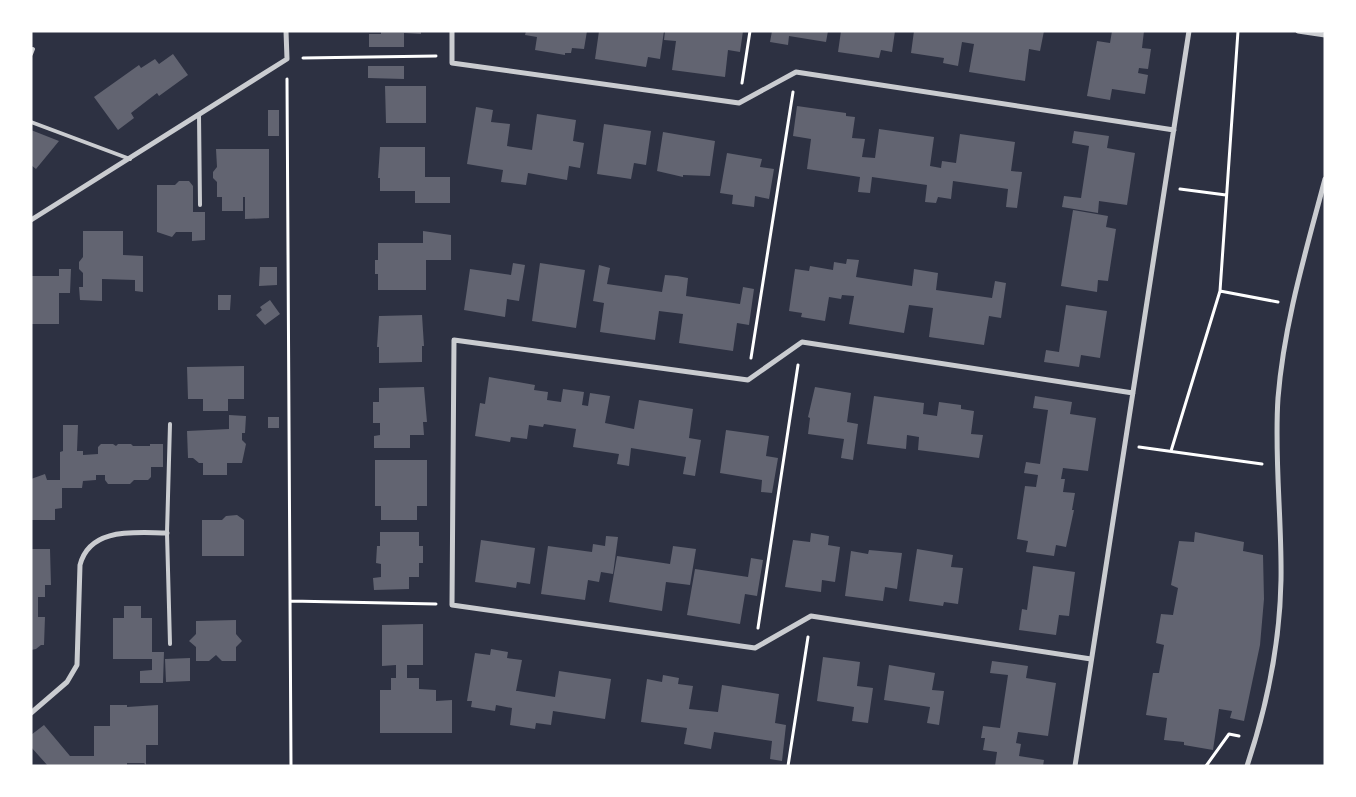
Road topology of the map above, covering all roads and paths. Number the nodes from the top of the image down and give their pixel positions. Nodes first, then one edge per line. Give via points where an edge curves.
1 (286, 31) edge
2 (452, 31) edge
3 (750, 31) edge
4 (1189, 31) edge
5 (1238, 31) edge
6 (1298, 31) edge
7 (1325, 36) edge
8 (287, 59) junction
9 (452, 63) junction
10 (796, 72) junction
11 (739, 103) junction
12 (199, 115) junction
13 (31, 122) edge
14 (1174, 130) junction
15 (130, 160) junction
16 (1325, 179) edge
17 (1164, 187) junction
18 (1226, 194) junction
19 (200, 205) dead end
20 (31, 220) edge
21 (1220, 291) junction
22 (1293, 305) junction
23 (802, 342) junction
24 (748, 380) junction
25 (1133, 393) junction
26 (170, 424) dead end
27 (1125, 445) junction
28 (1171, 451) junction
29 (1277, 466) junction
30 (168, 533) junction
31 (290, 602) junction
32 (452, 605) junction
33 (811, 616) junction
34 (170, 644) dead end
35 (755, 648) junction
36 (1091, 659) junction
37 (31, 713) edge
38 (1256, 738) junction
39 (291, 766) edge
40 (788, 766) edge
41 (1075, 766) edge
42 (1206, 766) edge
43 (1247, 766) edge

1 - 8 street
2 - 9 street
3 - 11 path
4 - 14 street
5 - 18 path
6 - 7 street
8 - 9 path via 437,56
8 - 12 street
8 - 31 path
9 - 11 street
10 - 11 street
10 - 14 street
10 - 24 path
12 - 15 street
12 - 19 lane
13 - 15 lane
14 - 17 street
15 - 20 street
16 - 22 street
17 - 18 path
17 - 25 street
18 - 21 path
21 - 22 path
21 - 28 path
22 - 29 street via 1283,352
23 - 24 street
23 - 25 street
23 - 35 path
24 - 32 street via 454,340
25 - 27 street
26 - 30 lane
27 - 28 path
27 - 36 street
28 - 29 path
29 - 38 street via 1281,579 1279,617 1270,681
30 - 34 lane
30 - 37 street via 110,535 93,544 85,553 80,564 77,665 67,682
31 - 32 path
31 - 39 path
32 - 35 street
33 - 35 street
33 - 36 street
33 - 40 path
36 - 41 street
38 - 42 path via 1229,734
38 - 43 street

